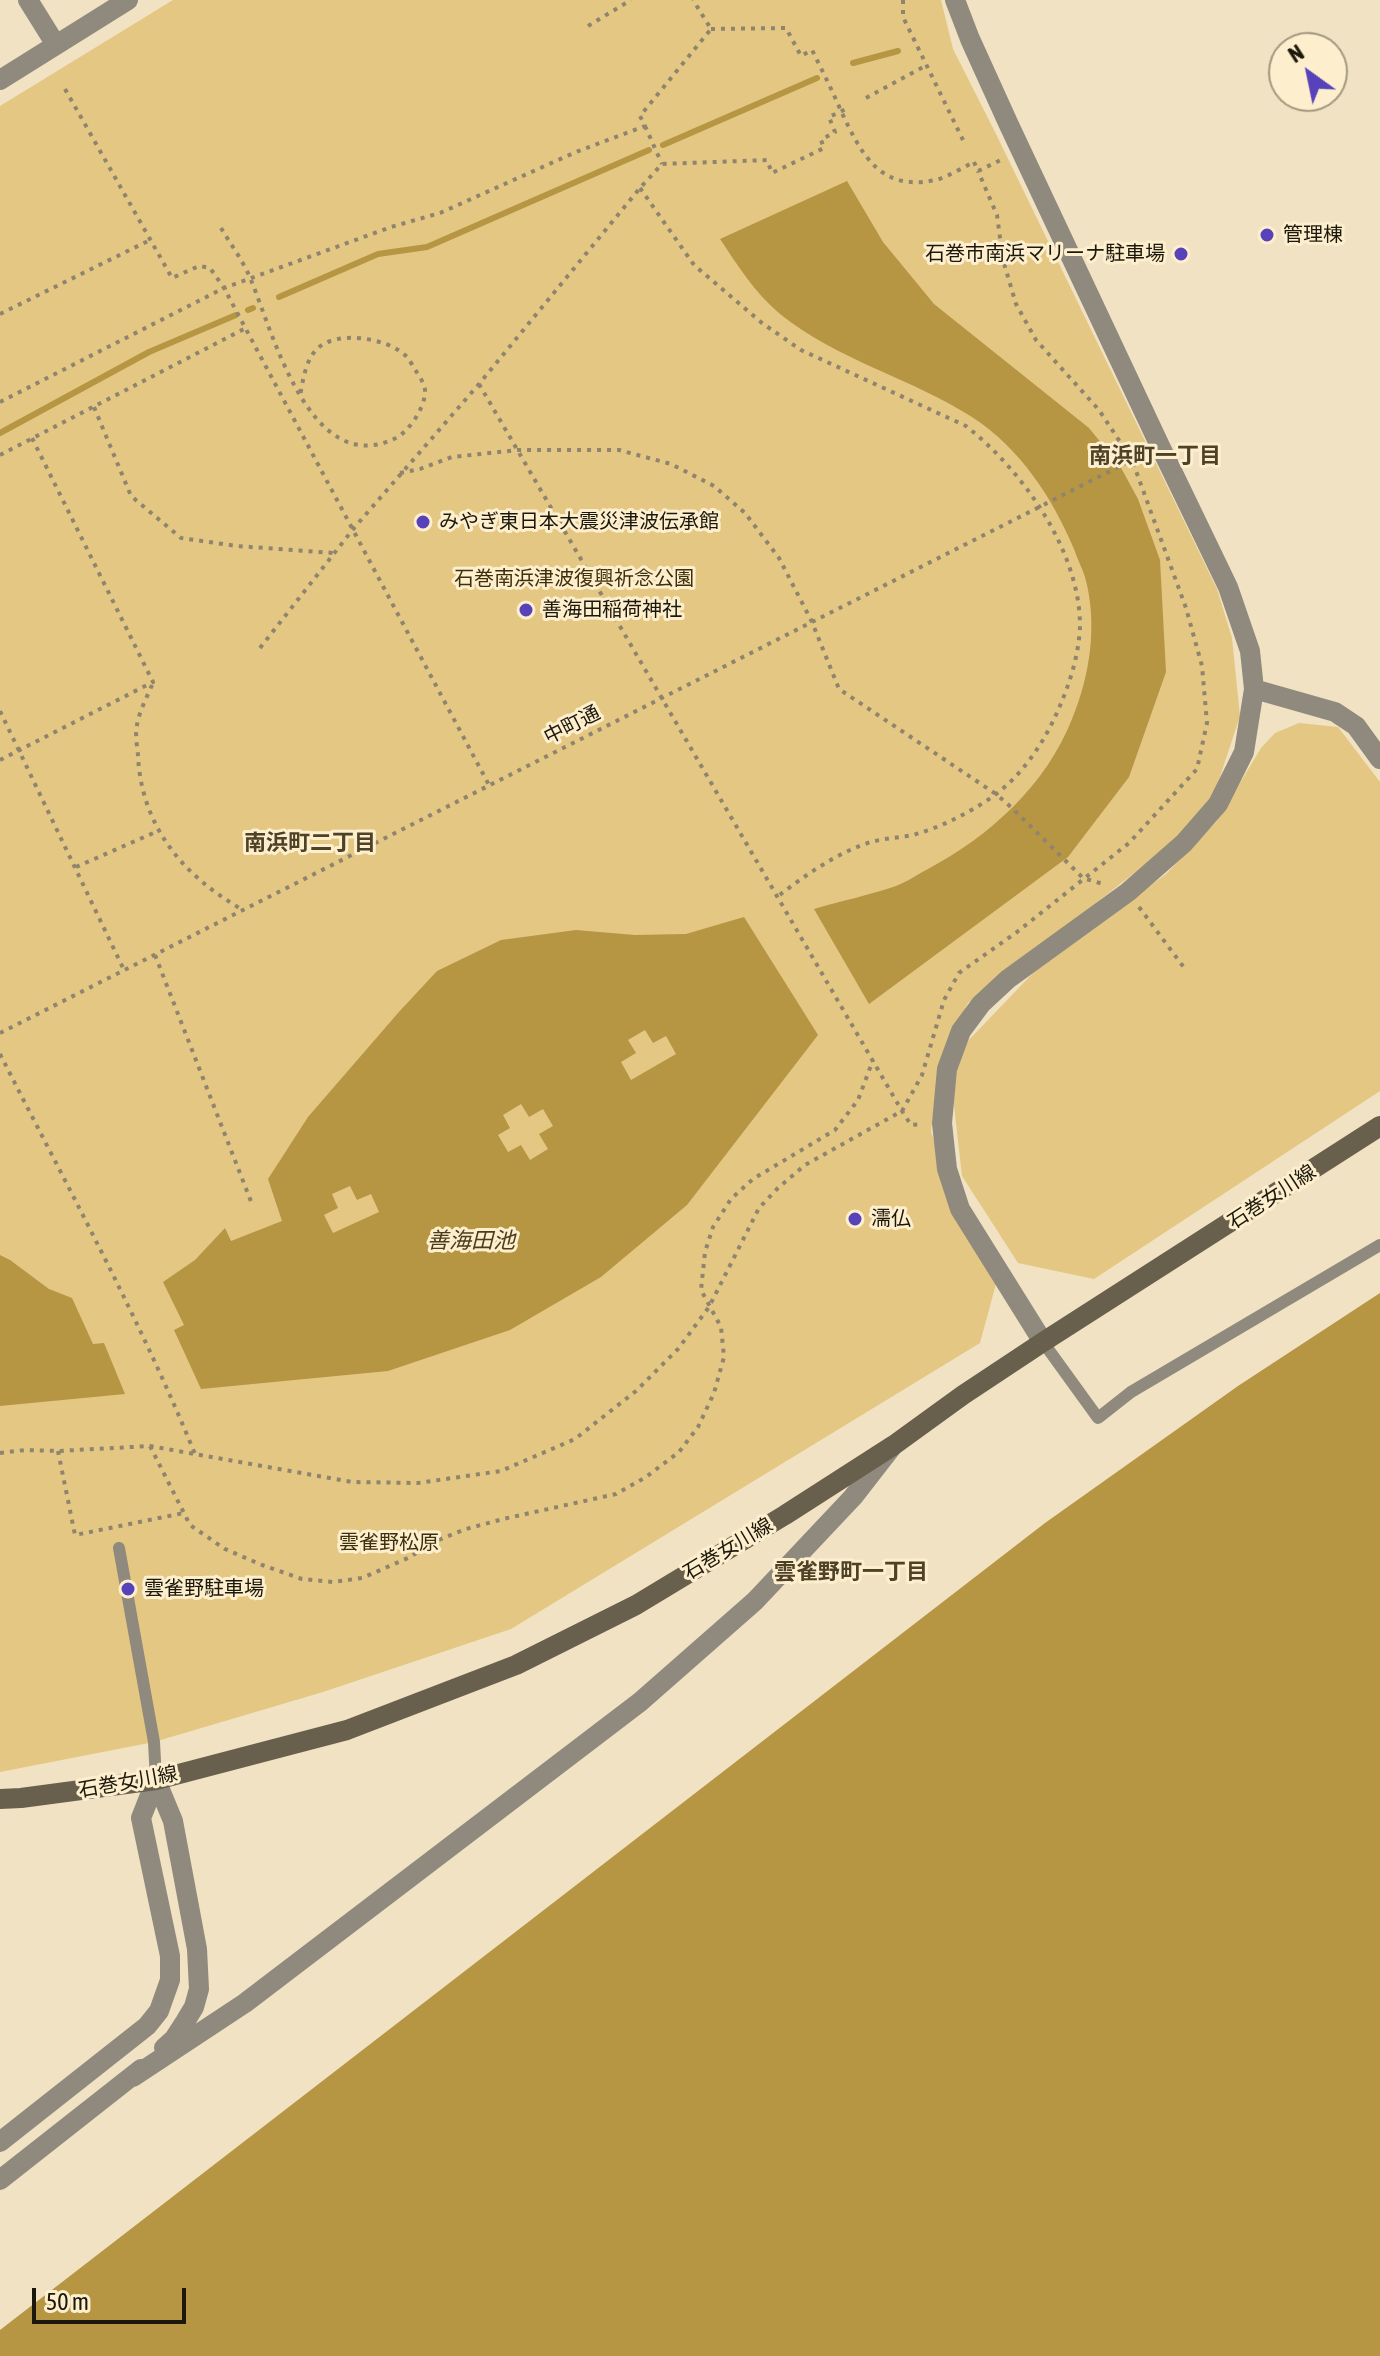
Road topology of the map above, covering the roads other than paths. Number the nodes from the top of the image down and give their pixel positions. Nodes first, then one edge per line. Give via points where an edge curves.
1 (28, 0) edge
2 (128, 0) edge
3 (955, 0) edge
4 (56, 45) junction
5 (0, 80) edge
6 (1254, 689) junction
7 (1380, 759) edge
8 (1380, 1126) edge
9 (1380, 1245) edge
10 (1043, 1342) junction
11 (894, 1445) junction
12 (119, 1548) dead end
13 (156, 1780) junction
14 (0, 1799) edge
15 (133, 2077) junction
16 (0, 2142) edge
17 (0, 2180) edge

1 - 4 street
2 - 4 street
3 - 6 street via 1228,587 1250,651
4 - 5 street
6 - 7 street via 1335,712 1356,726
6 - 10 street via 1244,752 1218,804 1184,843 1128,892 981,1004 961,1031 947,1069 942,1123 947,1169 960,1209
8 - 10 main road, 石巻女川線
9 - 10 lane via 1131,1392 1098,1418
10 - 11 main road, 石巻女川線
11 - 13 main road, 石巻女川線 via 636,1605 516,1665 347,1730
11 - 15 street via 755,1601 640,1702 245,2003
12 - 13 lane via 154,1742
13 - 14 main road, 石巻女川線
13 - 15 street via 173,1821 197,1949 199,1989 174,2039
13 - 16 street via 141,1818 170,1956 170,1980 159,2011
15 - 17 street

